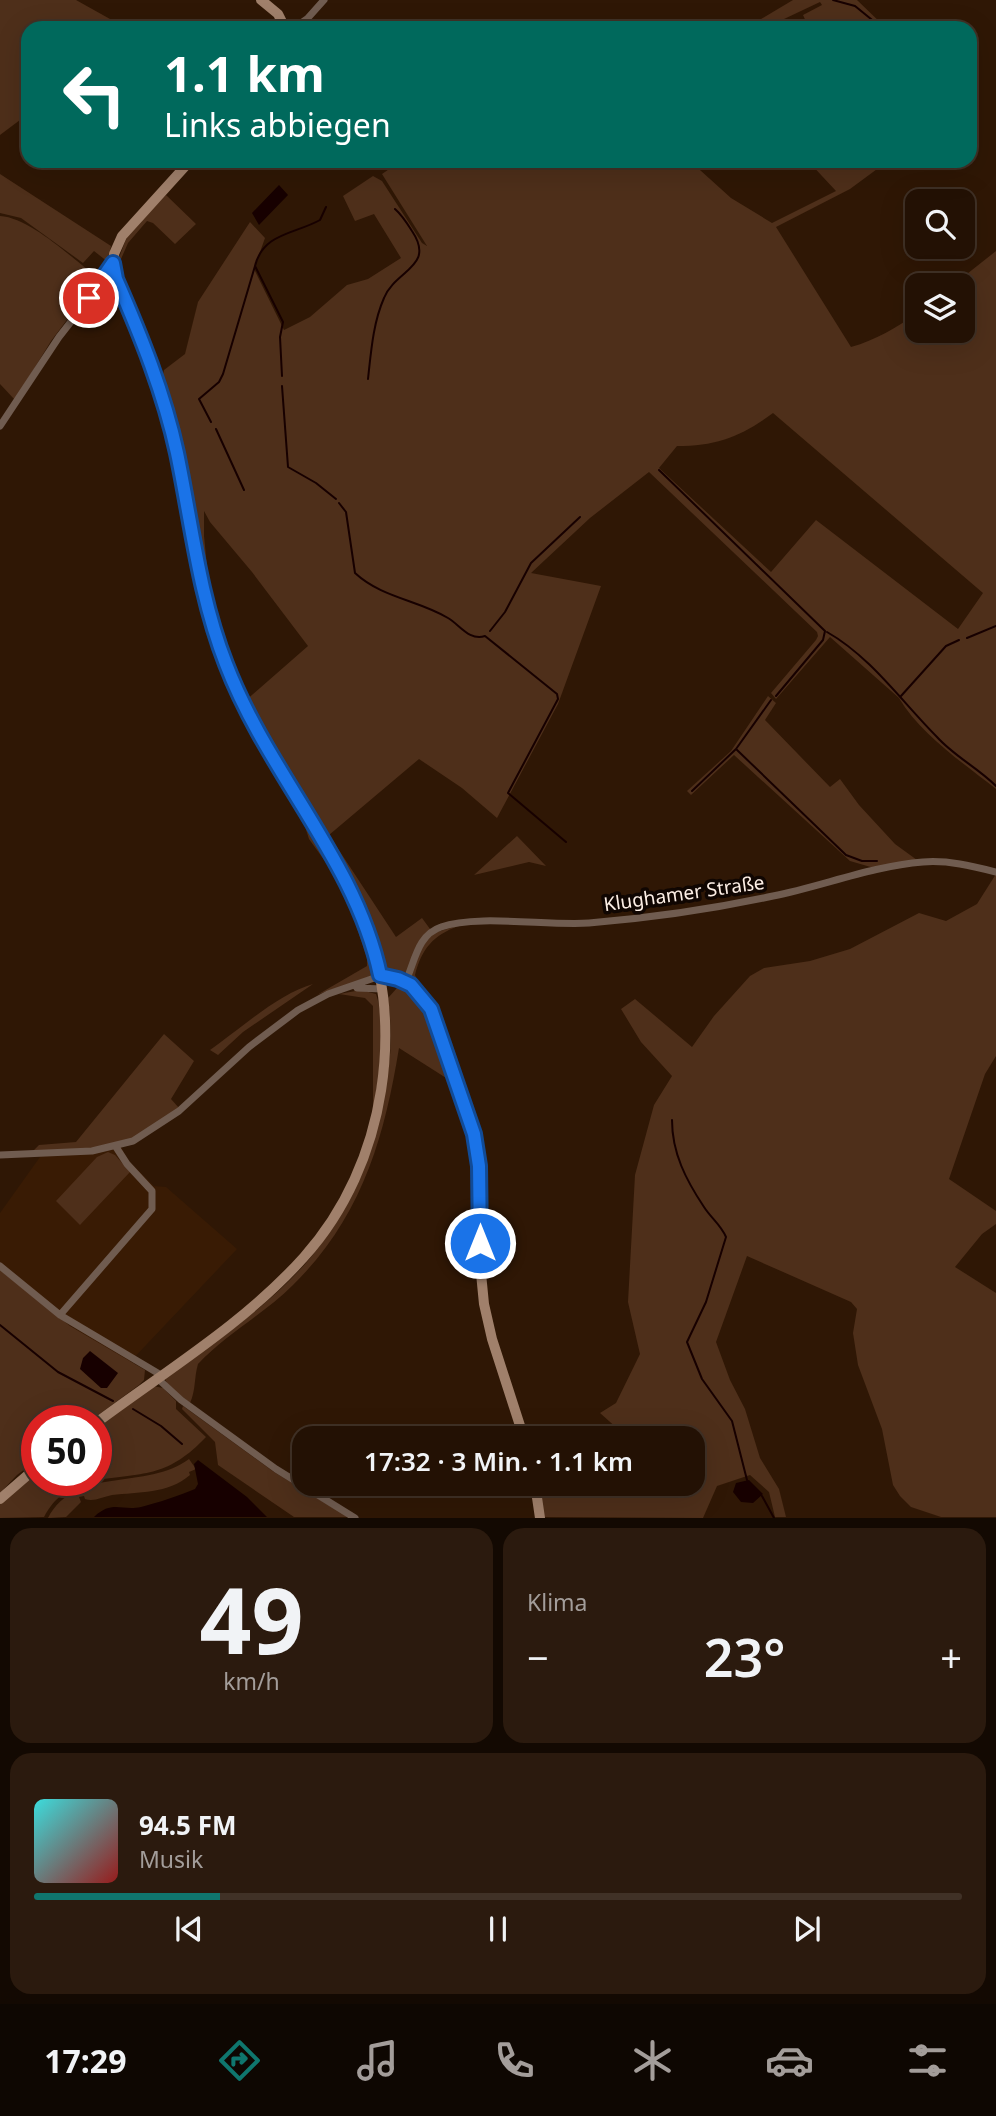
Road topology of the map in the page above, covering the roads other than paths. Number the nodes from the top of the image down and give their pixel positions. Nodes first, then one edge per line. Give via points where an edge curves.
1 (261, 0) edge
2 (324, 0) edge
3 (282, 21) edge
4 (304, 21) edge
5 (184, 168) edge
6 (113, 263) junction
7 (116, 279) junction
8 (102, 282) junction
9 (0, 426) edge
10 (996, 872) edge
11 (380, 975) junction
12 (405, 983) junction
13 (353, 987) junction
14 (382, 989) junction
15 (116, 1147) junction
16 (0, 1156) edge
17 (0, 1266) edge
18 (60, 1315) junction
19 (159, 1377) junction
20 (112, 1411) edge
21 (520, 1426) edge
22 (21, 1481) edge
23 (537, 1496) edge
24 (0, 1499) edge
25 (355, 1517) edge
26 (540, 1517) edge

1 - 3 main road
2 - 4 street
5 - 6 main road via 127,229 116,245
6 - 7 main road
6 - 8 street
7 - 8 street
7 - 11 main road via 170,424 201,587 226,665 260,739 354,896
8 - 9 street
10 - 12 street, Klughamer Straße via 958,863 925,862 686,911 591,923 445,925 422,942
11 - 12 main road
11 - 13 street
11 - 14 main road
12 - 14 main road
12 - 21 main road via 419,992 431,1009 474,1134 484,1304
13 - 14 street
13 - 15 street via 298,1010 179,1111
14 - 19 main road via 386,1046 379,1104 343,1201 318,1240 273,1289
15 - 16 street
15 - 18 street via 152,1191 152,1209
17 - 18 street
18 - 19 street
19 - 20 main road
19 - 25 street via 181,1400 266,1462
22 - 24 main road
23 - 26 main road

